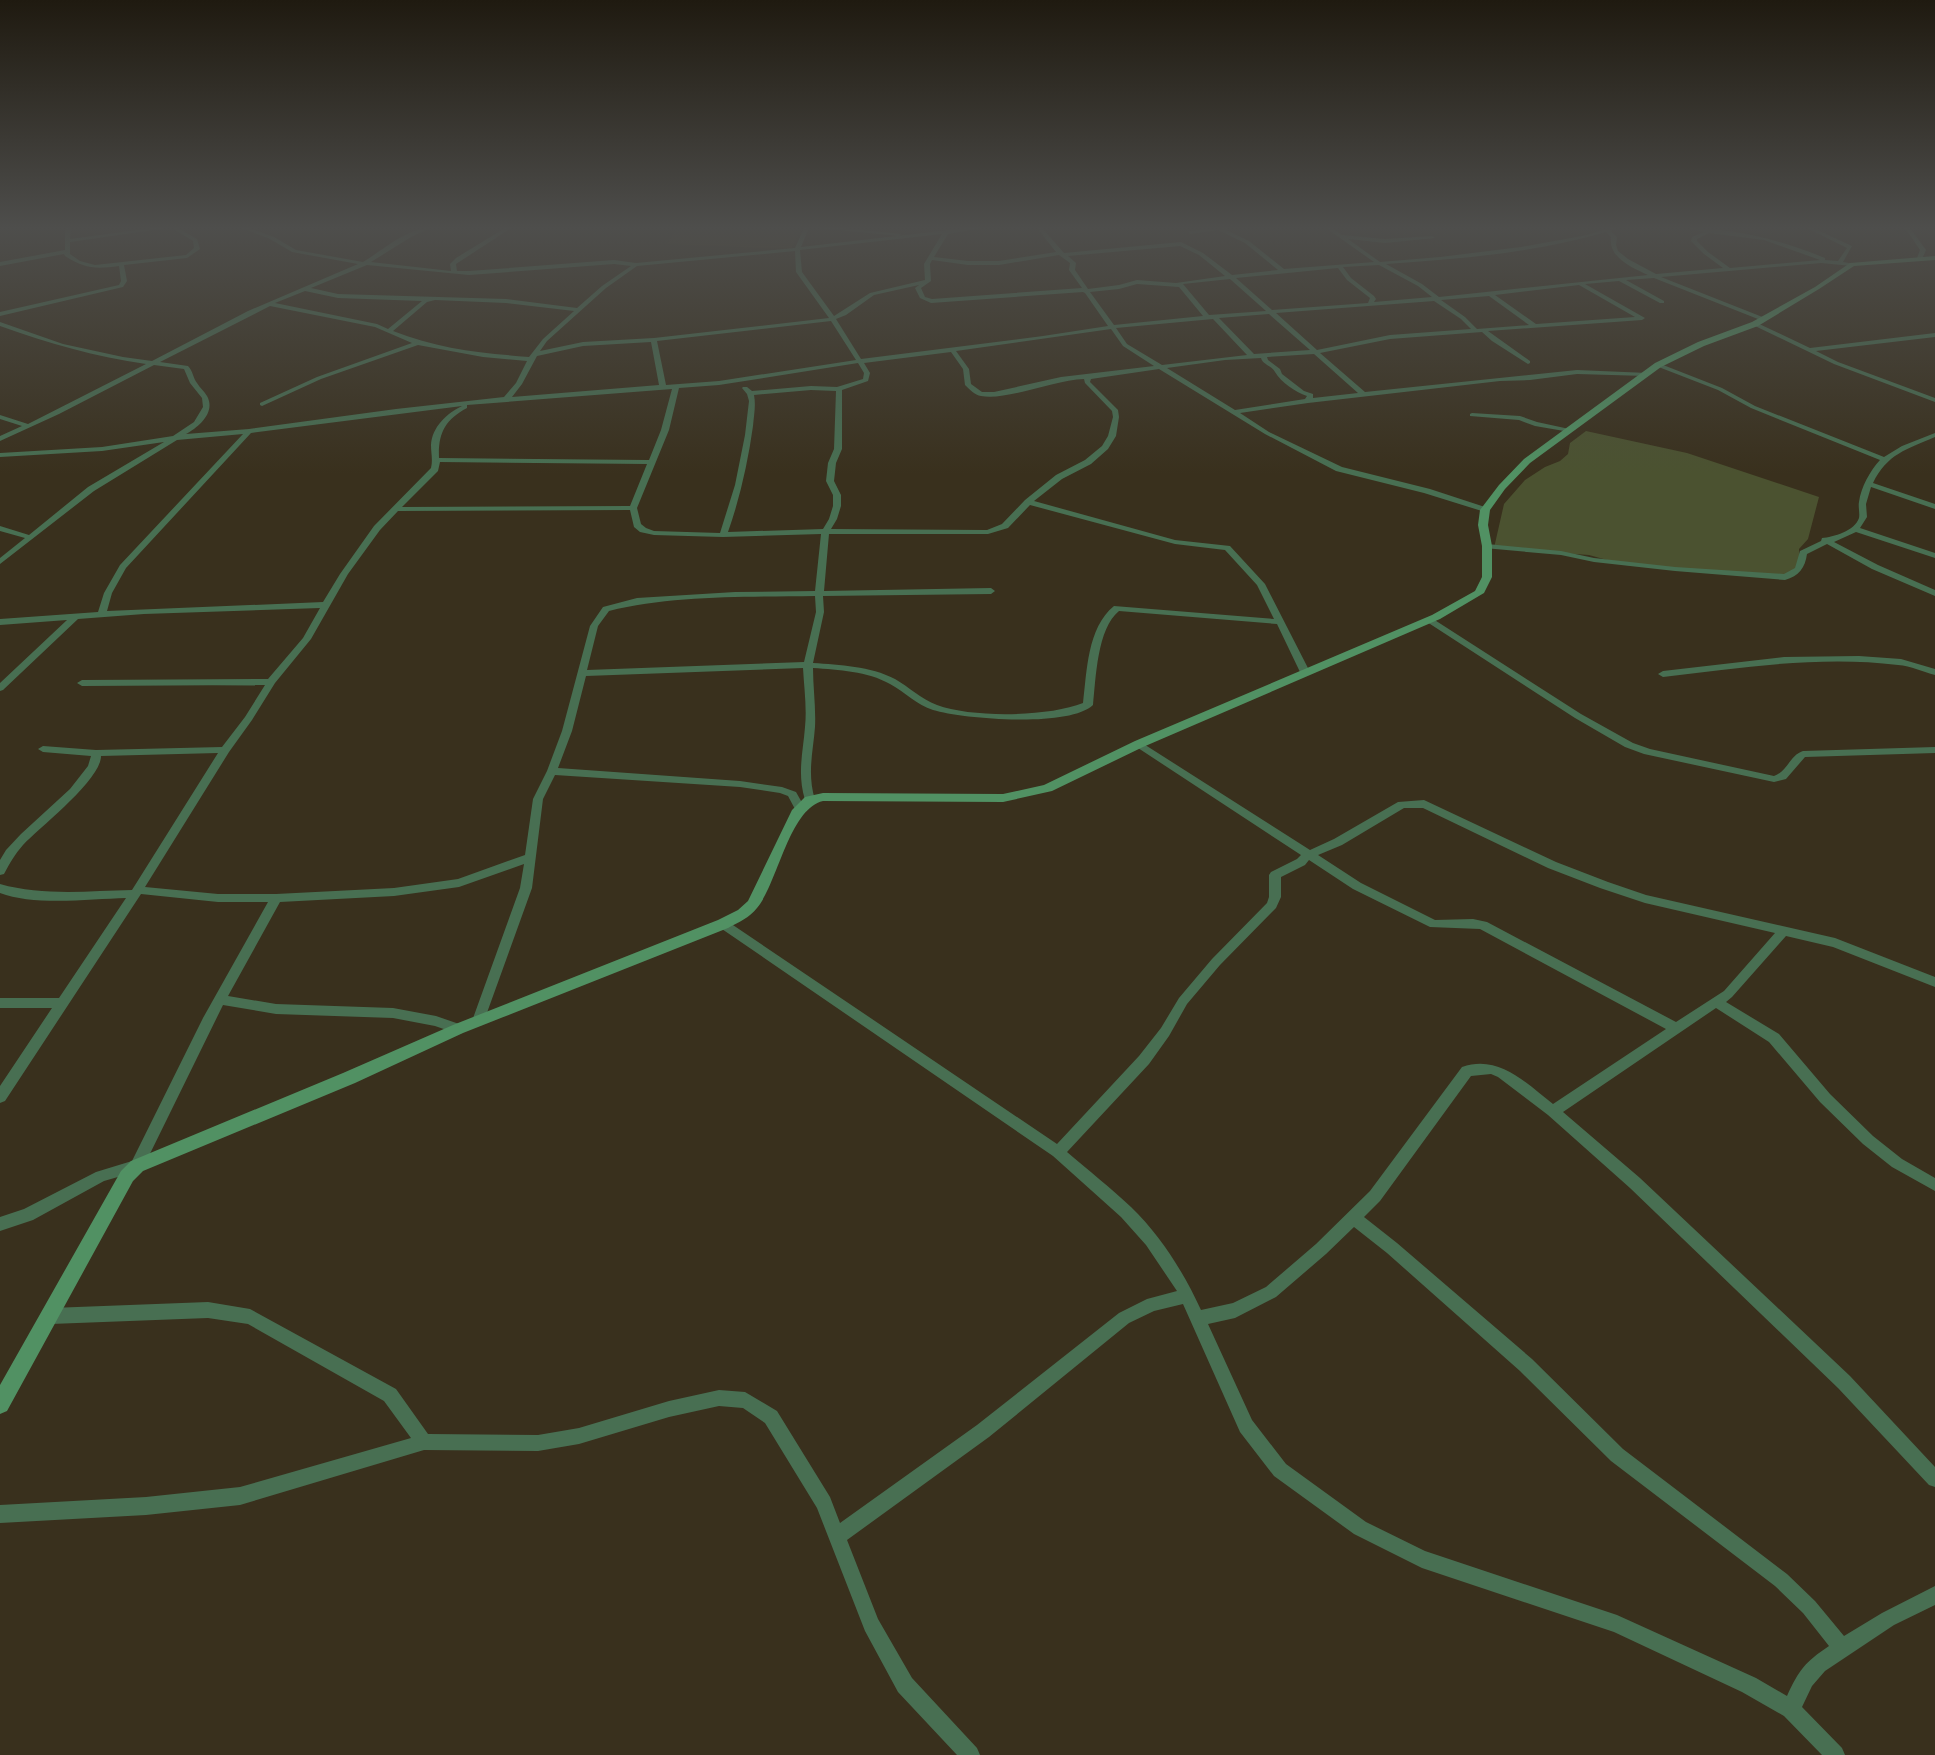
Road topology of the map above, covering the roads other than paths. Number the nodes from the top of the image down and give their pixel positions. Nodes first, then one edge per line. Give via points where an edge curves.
1 (18, 310) edge
2 (257, 310) edge
3 (298, 310) edge
4 (415, 310) edge
5 (580, 310) edge
6 (827, 310) edge
7 (850, 310) edge
8 (1099, 310) edge
9 (1204, 310) edge
10 (1267, 310) edge
11 (1299, 310) edge
12 (1451, 310) edge
13 (1512, 310) edge
14 (1627, 310) edge
15 (1733, 310) edge
16 (1779, 310) edge
17 (1269, 312) junction
18 (0, 314) edge
19 (1210, 316) junction
20 (833, 318) junction
21 (1759, 321) junction
22 (0, 324) edge
23 (1110, 326) junction
24 (1535, 326) junction
25 (1480, 330) junction
26 (389, 331) junction
27 (1935, 335) edge
28 (654, 340) junction
29 (418, 343) junction
30 (952, 349) junction
31 (1811, 350) junction
32 (1316, 352) junction
33 (1263, 355) junction
34 (533, 356) junction
35 (1252, 356) junction
36 (1146, 359) junction
37 (861, 361) junction
38 (1528, 362) dead end
39 (152, 363) junction
40 (1658, 365) junction
41 (1160, 367) junction
42 (1145, 369) junction
43 (1646, 374) junction
44 (1088, 378) junction
45 (736, 380) junction
46 (676, 386) junction
47 (662, 387) junction
48 (838, 389) junction
49 (750, 393) junction
50 (1363, 394) junction
51 (506, 399) junction
52 (1935, 400) edge
53 (1308, 401) junction
54 (262, 404) dead end
55 (471, 404) junction
56 (1235, 412) junction
57 (1472, 415) dead end
58 (0, 417) edge
59 (29, 426) junction
60 (1570, 430) junction
61 (249, 431) junction
62 (1935, 435) edge
63 (180, 437) junction
64 (0, 439) edge
65 (0, 455) edge
66 (1884, 458) junction
67 (436, 460) junction
68 (653, 462) junction
69 (1869, 484) junction
70 (1028, 502) junction
71 (1935, 507) edge
72 (633, 508) junction
73 (394, 509) junction
74 (1485, 510) junction
75 (0, 528) edge
76 (1856, 529) junction
77 (825, 532) junction
78 (723, 535) junction
79 (29, 537) junction
80 (1825, 540) junction
81 (1487, 546) junction
82 (1935, 556) edge
83 (0, 562) edge
84 (991, 591) dead end
85 (1935, 593) edge
86 (819, 594) junction
87 (326, 605) junction
88 (102, 614) junction
89 (77, 615) junction
90 (1430, 620) junction
91 (0, 622) edge
92 (1280, 622) junction
93 (808, 665) junction
94 (1305, 672) junction
95 (1935, 672) edge
96 (582, 673) junction
97 (1663, 674) dead end
98 (271, 682) junction
99 (82, 683) dead end
100 (0, 688) edge
101 (1139, 744) junction
102 (42, 749) dead end
103 (225, 750) junction
104 (1935, 750) edge
105 (96, 753) junction
106 (552, 772) junction
107 (805, 804) junction
108 (1308, 855) junction
109 (530, 858) junction
110 (0, 871) edge
111 (0, 888) edge
112 (136, 892) junction
113 (276, 898) junction
114 (723, 924) junction
115 (1783, 932) junction
116 (1935, 982) edge
117 (219, 999) junction
118 (1716, 1002) junction
119 (0, 1003) edge
120 (64, 1003) junction
121 (478, 1021) junction
122 (458, 1029) junction
123 (1677, 1029) junction
124 (0, 1097) edge
125 (1553, 1111) junction
126 (1058, 1152) junction
127 (137, 1166) junction
128 (1935, 1185) edge
129 (1354, 1218) junction
130 (0, 1224) edge
131 (1187, 1296) junction
132 (51, 1316) junction
133 (1197, 1319) junction
134 (0, 1404) edge
135 (424, 1442) junction
136 (1935, 1479) edge
137 (0, 1514) edge
138 (837, 1536) junction
139 (1935, 1595) edge
140 (1844, 1649) junction
141 (1791, 1709) junction
142 (970, 1755) edge
143 (1835, 1755) edge

1 - 18 street
2 - 39 street
3 - 26 street
4 - 26 street
5 - 34 street via 554,330
6 - 20 street
7 - 20 street
8 - 23 street
9 - 19 street
10 - 17 street
11 - 17 street
12 - 25 street
13 - 24 street
14 - 24 street via 1642,318
15 - 21 street
16 - 21 main road
17 - 19 street
17 - 32 street
19 - 23 street
19 - 35 street
20 - 28 street
20 - 37 street
21 - 31 street
21 - 40 main road
22 - 39 street via 61,345
23 - 30 street
23 - 36 street via 1125,345
24 - 25 street
25 - 32 street via 1390,337
25 - 38 street
26 - 29 street
27 - 31 street
28 - 34 street via 583,344
28 - 47 street
29 - 34 street via 460,352
29 - 54 street via 319,378
30 - 37 street
30 - 44 street via 966,369 968,385 981,394 1016,390 1066,378
31 - 52 street via 1836,363
32 - 33 street
32 - 50 street
33 - 35 street
33 - 53 street via 1265,362 1278,370 1279,375 1311,395
34 - 51 street via 519,384
35 - 41 street
36 - 41 street
36 - 42 street
37 - 45 street
37 - 48 street via 868,378
39 - 59 street
39 - 63 street via 188,368 192,382 204,394 204,415
40 - 43 main road
40 - 66 street via 1720,388 1753,407
41 - 42 street
41 - 56 street
42 - 44 street
43 - 50 street via 1577,372
43 - 60 main road
44 - 70 street via 1086,382 1114,410 1116,417 1112,436 1101,452 1059,477
45 - 46 street
45 - 49 street
46 - 47 street
46 - 68 street
47 - 51 street
48 - 49 street
48 - 77 street via 838,449 830,481 837,495 833,519
49 - 78 street via 752,400 743,475
50 - 53 street
51 - 55 street
53 - 56 street
55 - 61 street
55 - 67 street via 452,414 438,434
56 - 74 street via 1267,433 1339,469 1427,491
57 - 60 street via 1520,418
58 - 59 street
59 - 64 street
60 - 74 main road via 1527,461
61 - 63 street
61 - 88 street via 123,567 108,593
62 - 66 street
63 - 65 street via 102,449
63 - 79 street via 111,474
66 - 69 street
67 - 68 street
67 - 73 street via 435,468 425,480
68 - 72 street
69 - 71 street
69 - 76 street via 1863,496 1863,517
70 - 77 street via 1005,526 988,532
70 - 92 street via 1175,542 1225,547 1261,584
72 - 73 street
72 - 78 street via 637,525 642,530
73 - 87 street via 363,547
74 - 81 main road via 1483,525
75 - 79 street
76 - 80 street
76 - 82 street
77 - 78 street
77 - 86 street
79 - 83 street
80 - 81 street via 1803,553 1802,565 1794,574 1785,577 1675,569
80 - 85 street via 1875,567
81 - 90 main road via 1487,578 1479,592
84 - 86 street
86 - 93 street via 820,612
86 - 96 street via 735,595 620,603 606,609 594,626
87 - 88 street
87 - 98 street via 307,639
88 - 89 street
89 - 91 street
89 - 100 street
90 - 94 main road
90 - 104 street via 1594,726 1629,745 1656,754 1774,779 1782,778 1803,754
92 - 93 street via 1117,608 1110,614 1099,637 1088,705 1080,710 1064,712 990,715 946,711 885,678 836,667
92 - 94 street
93 - 96 street
93 - 107 street via 810,726 806,749
94 - 101 main road
95 - 97 street via 1901,662 1852,659 1784,660
96 - 106 street via 568,731
98 - 99 street
98 - 103 street
101 - 107 main road via 1029,794 1004,798 823,797
101 - 108 street
102 - 105 street
103 - 105 street
103 - 112 street
105 - 110 street via 96,760 86,775 59,806 17,845
106 - 107 street via 740,784 782,790
106 - 109 street via 538,799
107 - 114 main road via 753,904 743,914
108 - 115 street via 1338,842 1402,804 1424,804 1534,857 1645,900
108 - 123 street via 1357,886 1429,922 1440,926 1473,923 1490,928
108 - 126 street via 1276,875 1272,905 1216,962 1183,1001 1144,1060
109 - 113 street via 480,877 430,888
109 - 121 street via 526,888
111 - 112 street via 12,893 38,894
112 - 113 street
112 - 120 street
113 - 117 street
114 - 121 main road
114 - 126 street
115 - 116 street via 1835,944
115 - 118 street via 1728,994
117 - 122 street via 284,1010 400,1012 439,1020
117 - 127 street
118 - 123 street
118 - 128 street via 1774,1038 1825,1098 1868,1140 1897,1163
119 - 120 street
120 - 124 street
121 - 122 main road
122 - 127 main road
123 - 125 street
125 - 129 street via 1503,1073 1491,1069 1467,1071 1375,1196
125 - 136 street via 1636,1183 1844,1382
126 - 131 street via 1145,1233
127 - 130 street via 101,1176 28,1215
127 - 132 main road via 127,1176
129 - 133 street via 1271,1292 1235,1310
129 - 140 street via 1526,1365 1617,1455 1781,1580
131 - 133 street
131 - 138 street via 1160,1300 1124,1318 910,1487
132 - 134 main road
132 - 135 street via 208,1310 250,1317 390,1395
133 - 141 street via 1246,1426 1280,1470 1360,1528 1422,1559 1617,1624 1749,1685
135 - 137 street via 240,1496 146,1506
135 - 138 street via 538,1443 579,1436 719,1398 745,1400 771,1418 824,1503
138 - 142 street via 871,1625 905,1684
139 - 140 street via 1888,1619
140 - 141 street via 1818,1664 1804,1679
141 - 143 street

